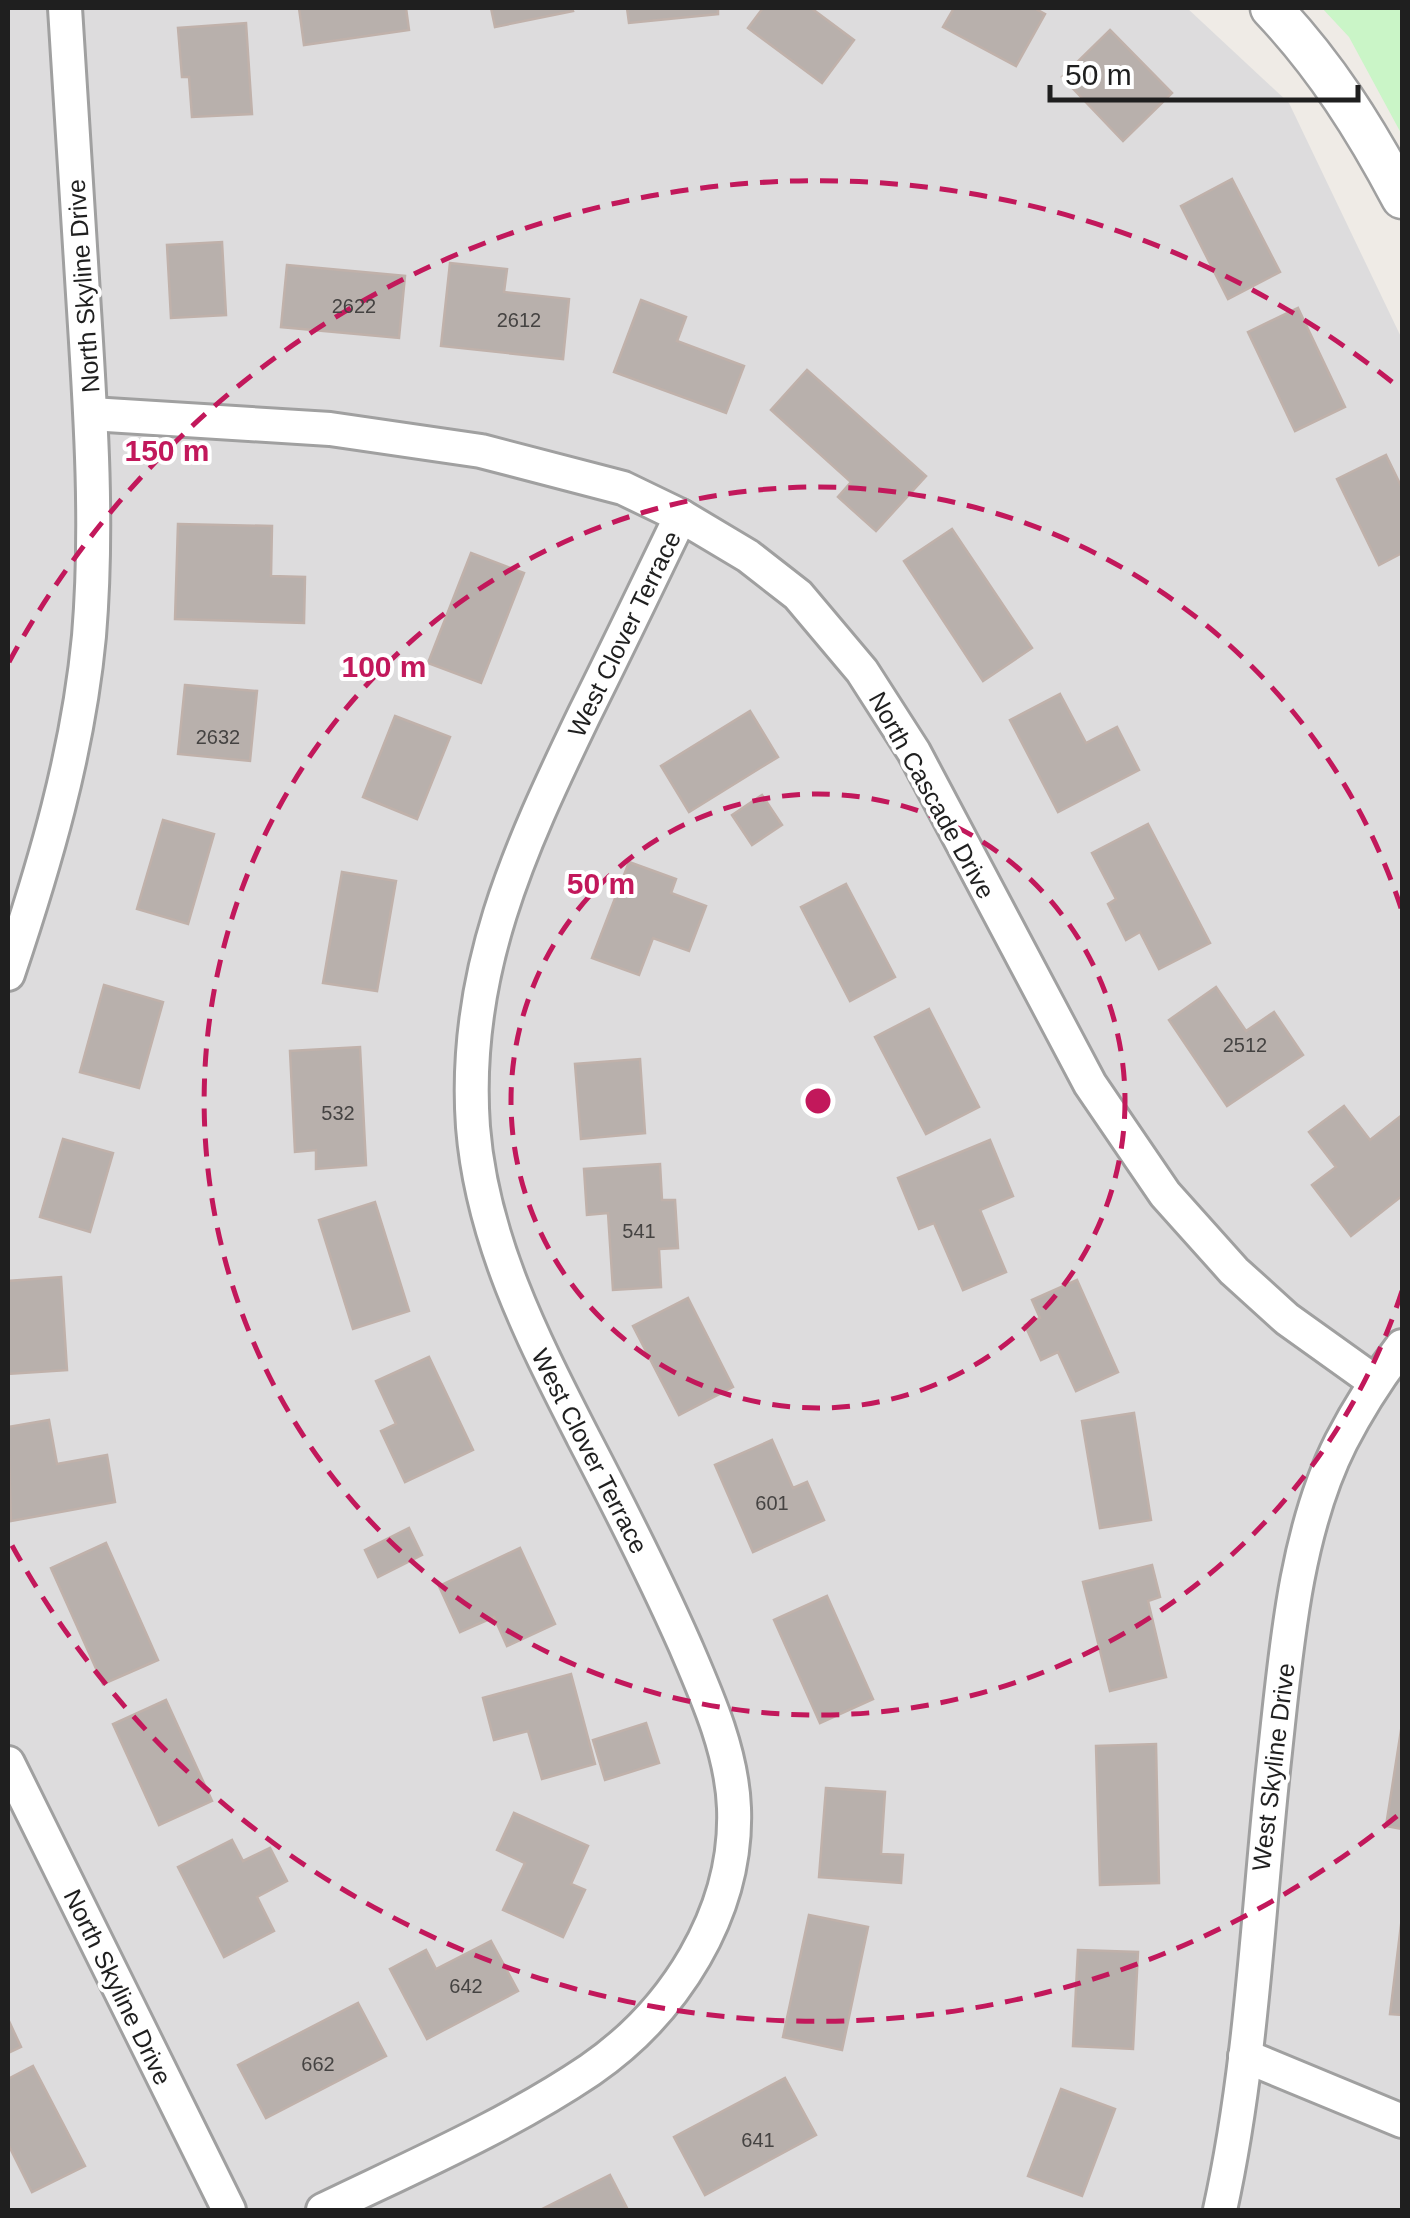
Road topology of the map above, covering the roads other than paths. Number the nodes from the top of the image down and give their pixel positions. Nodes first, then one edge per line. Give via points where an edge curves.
1 (65, 8) edge
2 (1270, 8) edge
3 (1402, 198) edge
4 (91, 414) junction
5 (681, 516) junction
6 (8, 974) edge
7 (1402, 1346) edge
8 (1375, 1382) junction
9 (8, 1762) edge
10 (1245, 2056) junction
11 (1402, 2121) edge
12 (229, 2210) edge
13 (322, 2210) edge
14 (1220, 2210) edge

1 - 4 street, North Skyline Drive
2 - 3 street via 1368,132
4 - 5 street, North Cascade Drive via 330,429 481,451 623,488
4 - 6 street, North Skyline Drive via 93,564 76,730 47,859
5 - 8 street, North Cascade Drive via 798,595 862,671 914,752 1090,1084 1165,1194 1234,1272
5 - 13 street, West Clover Terrace via 510,876 477,1002 474,1128 486,1201 513,1294 708,1698 734,1807 720,1906 667,2000 591,2070
7 - 8 street, West Skyline Drive
8 - 10 street, West Skyline Drive via 1340,1444 1299,1574
9 - 12 street, North Skyline Drive
10 - 11 street
10 - 14 street, West Skyline Drive

